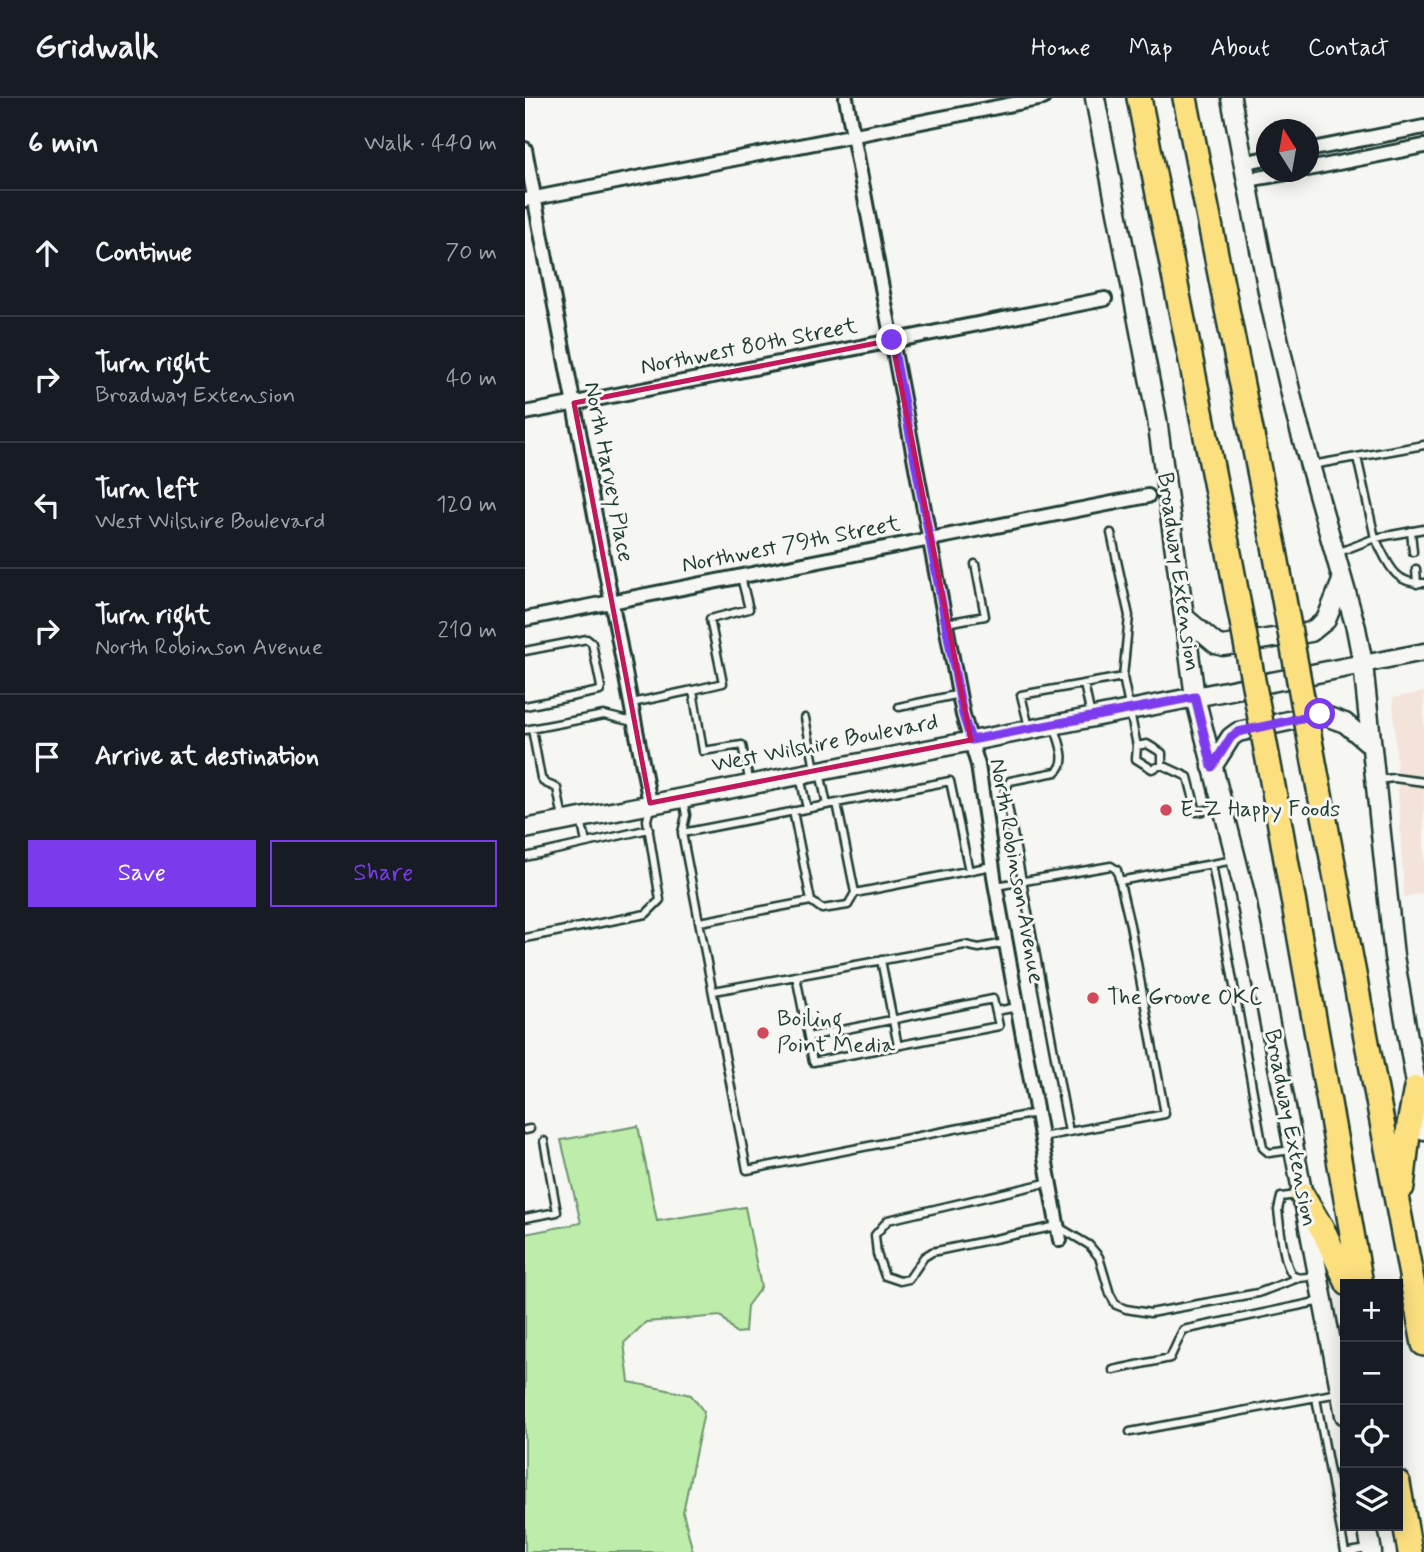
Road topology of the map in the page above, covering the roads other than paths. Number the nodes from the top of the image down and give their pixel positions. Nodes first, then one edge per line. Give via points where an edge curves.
1 (846, 98) edge
2 (1043, 98) edge
3 (1095, 98) edge
4 (1139, 98) edge
5 (1185, 98) edge
6 (1231, 98) edge
7 (1424, 128) edge
8 (853, 135) junction
9 (1340, 144) junction
10 (1424, 146) edge
11 (1319, 148) edge
12 (525, 149) edge
13 (1344, 162) junction
14 (1256, 164) edge
15 (1319, 167) edge
16 (1245, 171) junction
17 (1256, 171) edge
18 (530, 199) edge
19 (1105, 299) dead end
20 (892, 340) junction
21 (574, 403) junction
22 (525, 413) edge
23 (1424, 444) edge
24 (1357, 457) junction
25 (1309, 466) junction
26 (1148, 496) dead end
27 (1424, 529) edge
28 (1411, 531) junction
29 (1111, 533) dead end
30 (1375, 538) junction
31 (930, 540) junction
32 (1413, 552) dead end
33 (1334, 554) junction
34 (975, 564) dead end
35 (1416, 569) dead end
36 (741, 577) junction
37 (1342, 581) junction
38 (1421, 584) edge
39 (611, 602) junction
40 (1185, 618) junction
41 (525, 619) edge
42 (946, 623) junction
43 (525, 651) edge
44 (1424, 652) edge
45 (1363, 664) junction
46 (1123, 677) junction
47 (1084, 684) junction
48 (693, 690) junction
49 (960, 694) junction
50 (1195, 697) junction
51 (630, 704) junction
52 (525, 706) edge
53 (899, 707) dead end
54 (1129, 710) junction
55 (1091, 717) junction
56 (805, 718) dead end
57 (633, 722) junction
58 (1054, 724) junction
59 (528, 729) edge
60 (1029, 729) junction
61 (971, 740) junction
62 (1371, 745) junction
63 (1136, 746) junction
64 (1162, 765) junction
65 (1212, 767) junction
66 (812, 772) junction
67 (1375, 781) junction
68 (1424, 782) edge
69 (750, 784) junction
70 (682, 797) junction
71 (650, 803) junction
72 (837, 803) junction
73 (827, 805) junction
74 (1222, 807) junction
75 (807, 808) junction
76 (793, 811) junction
77 (572, 819) junction
78 (525, 829) edge
79 (649, 829) junction
80 (682, 833) junction
81 (586, 843) junction
82 (525, 857) edge
83 (1236, 859) junction
84 (1212, 864) junction
85 (993, 866) junction
86 (969, 871) junction
87 (1119, 881) junction
88 (1022, 882) junction
89 (996, 886) junction
90 (855, 893) junction
91 (811, 901) junction
92 (700, 922) junction
93 (525, 938) edge
94 (1007, 942) junction
95 (881, 960) junction
96 (796, 976) junction
97 (714, 991) junction
98 (1019, 1007) junction
99 (996, 1011) junction
100 (893, 1019) junction
101 (808, 1037) junction
102 (898, 1046) junction
103 (1416, 1088) junction
104 (1038, 1112) junction
105 (1424, 1130) edge
106 (1069, 1132) junction
107 (1042, 1137) junction
108 (544, 1141) dead end
109 (1294, 1149) junction
110 (1050, 1182) junction
111 (1302, 1195) junction
112 (1400, 1211) junction
113 (525, 1218) edge
114 (1057, 1226) junction
115 (1060, 1240) dead end
116 (1318, 1275) junction
117 (1298, 1278) junction
118 (1345, 1279) edge
119 (1360, 1279) edge
120 (1323, 1301) junction
121 (1424, 1344) edge
122 (1113, 1370) dead end
123 (1340, 1387) edge
124 (1340, 1392) edge
125 (1316, 1398) junction
126 (1130, 1432) dead end
127 (1403, 1510) edge
128 (1368, 1531) edge
129 (1371, 1550) edge
130 (1347, 1552) edge
131 (1411, 1552) edge

1 - 8 street, North Robinson Avenue
2 - 8 street
3 - 40 main road, Broadway Extension via 1157,419
4 - 119 highway, Broadway Extension, bridge via 1275,797
5 - 112 highway, bridge
6 - 16 main road
7 - 9 street
8 - 18 street
8 - 20 street, North Robinson Avenue
9 - 11 street
9 - 13 lane
10 - 13 street
12 - 18 street, North Harvey Place
13 - 15 street
14 - 16 street
16 - 17 street
16 - 25 main road
18 - 21 street, North Harvey Place
19 - 20 street, Northwest 80th Street
20 - 21 street, Northwest 80th Street
20 - 31 street, North Robinson Avenue
21 - 22 street, Northwest 80th Street
21 - 39 street, North Harvey Place
23 - 24 lane
24 - 25 lane
24 - 30 lane
25 - 33 main road
26 - 31 street, Northwest 79th Street
27 - 28 lane
28 - 30 lane
28 - 32 lane
29 - 46 lane via 1129,616
30 - 33 lane
30 - 38 lane via 1397,577
31 - 36 street, Northwest 79th Street
31 - 42 street, North Robinson Avenue
33 - 37 main road
34 - 42 lane via 985,616
35 - 38 lane
36 - 39 street, Northwest 79th Street
36 - 48 lane via 749,609 710,619 723,683
37 - 40 main road via 1326,620 1311,632 1223,646
37 - 45 main road
39 - 41 street, Northwest 79th Street
39 - 51 street, North Harvey Place
40 - 50 main road, Broadway Extension
42 - 49 street, North Robinson Avenue
43 - 52 lane via 587,639 601,687 600,691
44 - 45 street, West Wilshire Boulevard
45 - 50 main road, West Wilshire Boulevard
45 - 62 main road
46 - 47 lane
46 - 54 lane
47 - 55 lane
47 - 60 lane via 1021,695
48 - 51 lane
48 - 69 lane via 703,751 742,745
49 - 53 lane
49 - 61 street, North Robinson Avenue
50 - 54 main road, West Wilshire Boulevard
50 - 65 main road, Broadway Extension
51 - 57 street, North Harvey Place
54 - 55 main road, West Wilshire Boulevard
54 - 63 lane
55 - 58 main road, West Wilshire Boulevard
56 - 66 lane
57 - 59 lane via 604,715
57 - 71 street, North Harvey Place
58 - 60 main road, West Wilshire Boulevard
58 - 88 lane via 1061,768 1010,782 1005,790
59 - 77 lane via 541,778 557,788
60 - 61 main road, West Wilshire Boulevard
61 - 66 main road, West Wilshire Boulevard
61 - 85 street, North Robinson Avenue
62 - 65 main road via 1345,723 1320,714 1238,732
62 - 67 main road
63 - 64 lane via 1147,744 1162,753
63 - 64 lane via 1136,759 1152,769
64 - 74 lane via 1188,778 1197,812
65 - 74 main road, Broadway Extension
66 - 69 main road, West Wilshire Boulevard
66 - 73 lane
66 - 75 lane
67 - 68 lane
67 - 103 main road via 1394,956
69 - 70 main road, West Wilshire Boulevard
70 - 71 main road, West Wilshire Boulevard
70 - 80 lane via 686,815
71 - 77 main road, West Wilshire Boulevard
71 - 79 lane
72 - 73 lane
72 - 86 lane via 950,781
72 - 90 lane
73 - 75 lane
74 - 83 main road, Broadway Extension
75 - 76 lane
76 - 80 lane
76 - 91 lane
77 - 78 main road, West Wilshire Boulevard
77 - 81 lane
79 - 81 lane
79 - 93 lane via 660,900 646,914
80 - 92 lane
81 - 82 lane
83 - 84 lane
83 - 109 main road, Broadway Extension
84 - 87 lane
84 - 109 lane via 1263,1149 1269,1153
85 - 86 lane
85 - 89 street, North Robinson Avenue
86 - 90 lane
87 - 88 lane via 1111,866
87 - 106 lane via 1165,1114
88 - 89 lane
88 - 106 lane
89 - 94 street, North Robinson Avenue
90 - 91 lane via 848,905 822,909
91 - 92 lane
92 - 97 lane
94 - 95 lane
94 - 98 street, North Robinson Avenue
95 - 96 lane
95 - 100 lane
96 - 97 lane
96 - 101 lane
97 - 104 lane via 747,1170
98 - 99 lane
98 - 104 street, North Robinson Avenue
99 - 100 lane via 993,999
99 - 102 lane via 999,1027
100 - 101 lane
100 - 102 lane
101 - 102 lane via 813,1062
103 - 105 main road
103 - 112 highway
104 - 107 street, North Robinson Avenue
106 - 107 lane
107 - 110 street, North Robinson Avenue
108 - 113 lane via 557,1212
109 - 111 main road, Broadway Extension
110 - 114 street, North Robinson Avenue
110 - 114 lane via 888,1220 875,1235 877,1254 885,1276 900,1281 909,1279 932,1252
111 - 116 main road, Broadway Extension
111 - 117 lane via 1281,1197 1277,1210 1287,1265
111 - 118 highway
112 - 121 highway
114 - 115 street, North Robinson Avenue
114 - 117 lane via 1077,1236 1099,1257 1110,1294 1116,1305 1126,1309 1150,1313 1258,1293
116 - 117 lane
116 - 120 main road, Broadway Extension
120 - 122 lane via 1183,1330 1170,1358
120 - 123 main road, Broadway Extension
124 - 125 lane
125 - 126 lane
125 - 130 lane
127 - 131 highway
128 - 129 main road
129 - 130 lane

